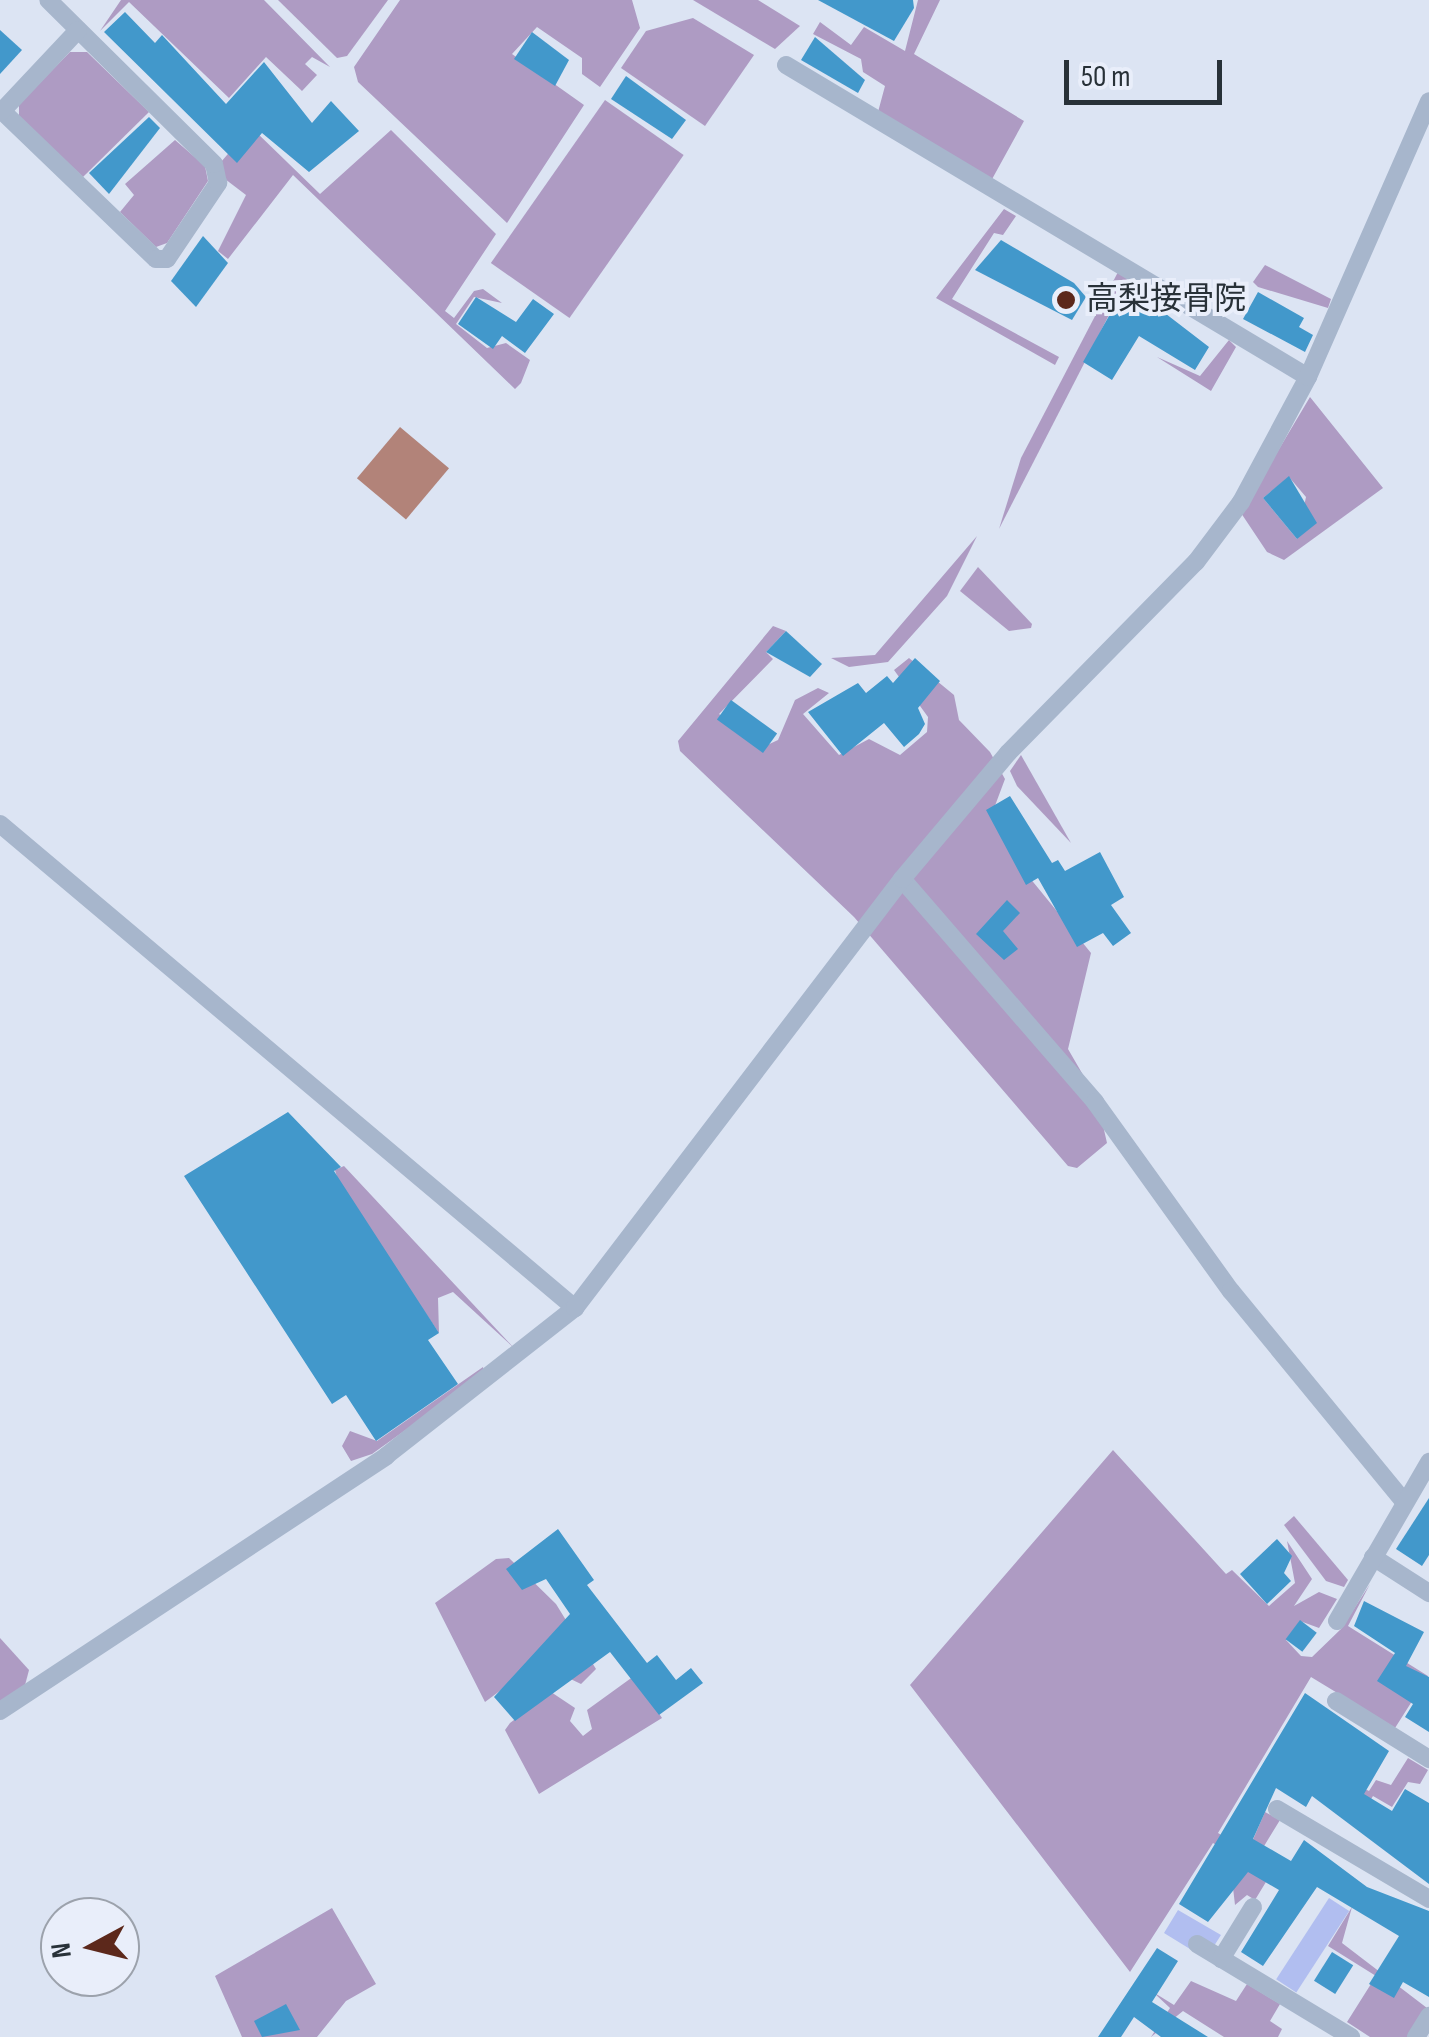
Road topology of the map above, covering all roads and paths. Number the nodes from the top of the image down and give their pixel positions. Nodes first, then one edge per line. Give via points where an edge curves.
1 (48, 0) edge
2 (78, 30) junction
3 (786, 65) dead end
4 (1429, 101) edge
5 (1, 110) edge
6 (1308, 378) junction
7 (0, 824) edge
8 (902, 880) junction
9 (576, 1308) junction
10 (1429, 1462) edge
11 (1404, 1503) junction
12 (1374, 1557) junction
13 (1429, 1593) edge
14 (1337, 1621) dead end
15 (1336, 1701) dead end
16 (0, 1711) edge
17 (1429, 1759) edge
18 (1276, 1808) dead end
19 (1429, 1899) edge
20 (1253, 1906) dead end
21 (1197, 1944) dead end
22 (1221, 1959) junction
23 (1429, 2016) edge
24 (1352, 2037) edge
25 (1416, 2037) edge

1 - 2 street
2 - 5 street
2 - 5 street via 214,164 218,183 167,259 156,259
3 - 6 street
4 - 6 street
6 - 8 street via 1241,502 1196,562 1008,753
7 - 9 street
8 - 9 street
8 - 11 street via 1095,1102 1231,1291
9 - 16 street via 386,1456
10 - 11 street
11 - 12 street
12 - 13 street
12 - 14 street
15 - 17 street
18 - 19 street
20 - 22 street
21 - 22 street
22 - 24 street
23 - 25 street

